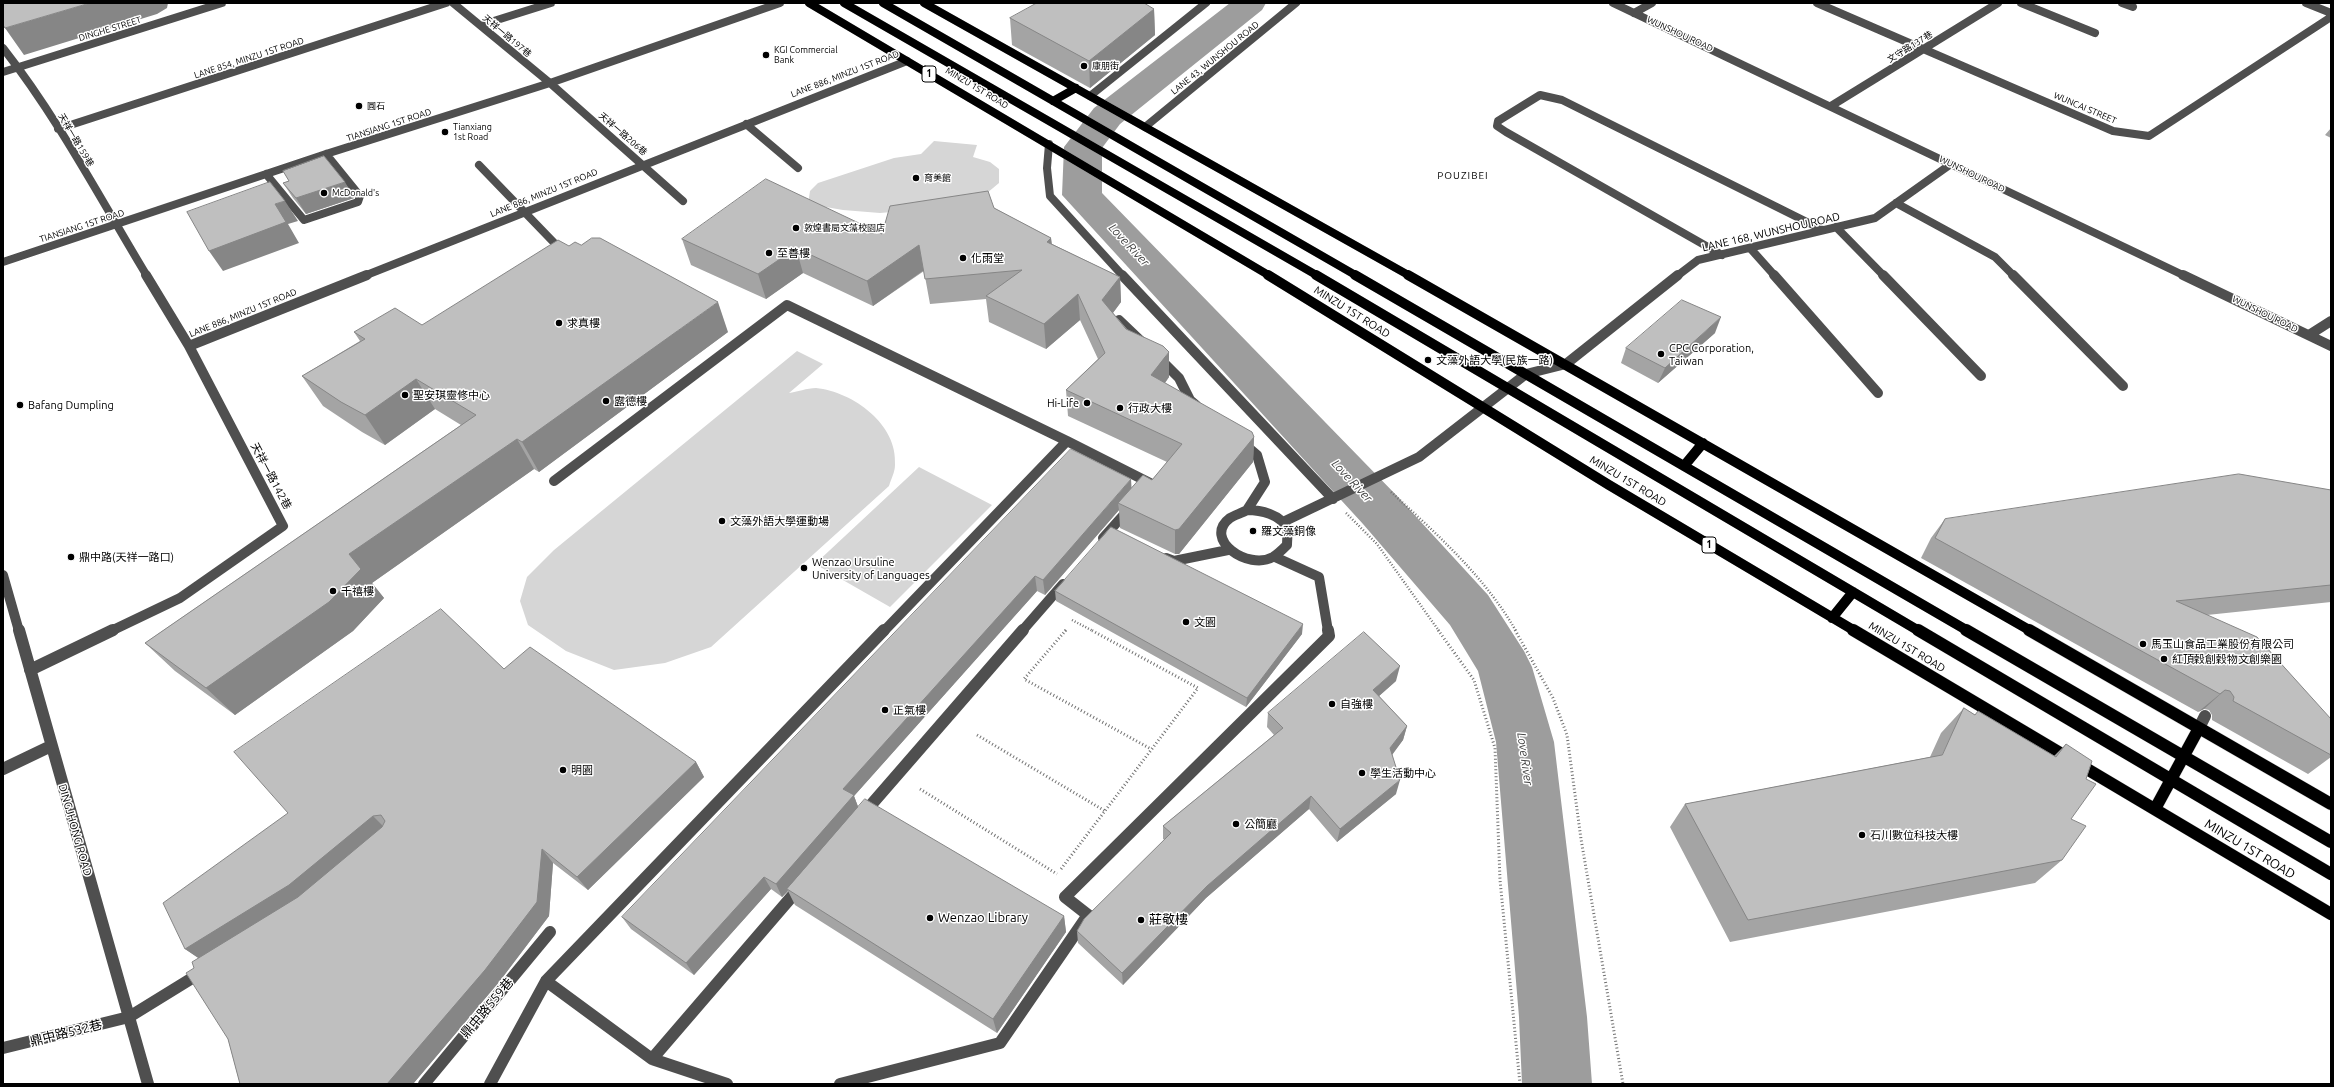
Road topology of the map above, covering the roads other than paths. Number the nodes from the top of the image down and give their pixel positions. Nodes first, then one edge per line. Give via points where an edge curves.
1 (199, 3) edge
2 (222, 3) edge
3 (446, 3) edge
4 (453, 3) edge
5 (552, 3) edge
6 (780, 3) edge
7 (809, 3) edge
8 (844, 3) edge
9 (883, 3) edge
10 (924, 3) edge
11 (1206, 3) edge
12 (1296, 3) edge
13 (1613, 3) edge
14 (1652, 3) edge
15 (1817, 3) edge
16 (1841, 3) edge
17 (1998, 3) edge
18 (2021, 3) edge
19 (2122, 3) edge
20 (2306, 3) edge
21 (2133, 7) dead end
22 (206, 8) junction
23 (1831, 9) junction
24 (1634, 12) junction
25 (2331, 13) edge
26 (2331, 17) edge
27 (481, 25) junction
28 (2095, 33) dead end
29 (3, 48) edge
30 (1924, 48) junction
31 (907, 60) junction
32 (18, 67) junction
33 (3, 72) edge
34 (550, 83) junction
35 (1076, 88) junction
36 (1090, 96) junction
37 (1053, 101) junction
38 (1831, 106) junction
39 (746, 124) junction
40 (1145, 127) junction
41 (58, 129) junction
42 (1049, 144) junction
43 (326, 154) junction
44 (642, 164) junction
45 (1951, 164) junction
46 (479, 165) dead end
47 (798, 168) dead end
48 (266, 174) junction
49 (683, 201) dead end
50 (1896, 203) junction
51 (524, 211) junction
52 (115, 225) junction
53 (1836, 227) junction
54 (1823, 230) junction
55 (1750, 248) junction
56 (1722, 255) junction
57 (572, 261) edge
58 (3, 262) edge
59 (1120, 320) edge
60 (2331, 321) edge
61 (2309, 335) junction
62 (189, 346) junction
63 (2331, 346) edge
64 (1566, 364) junction
65 (1526, 374) junction
66 (1981, 376) dead end
67 (2123, 386) dead end
68 (1508, 389) junction
69 (1878, 393) dead end
70 (1483, 408) junction
71 (1202, 410) edge
72 (1233, 435) edge
73 (1067, 441) junction
74 (1703, 443) junction
75 (1684, 466) junction
76 (554, 481) dead end
77 (1333, 500) junction
78 (1247, 510) junction
79 (1283, 522) junction
80 (1094, 548) edge
81 (1228, 550) junction
82 (1160, 554) edge
83 (1275, 557) junction
84 (3, 575) edge
85 (1068, 578) edge
86 (1853, 592) junction
87 (1832, 618) junction
88 (30, 670) junction
89 (2205, 716) dead end
90 (2199, 728) junction
91 (52, 746) junction
92 (2183, 756) junction
93 (3, 769) edge
94 (2171, 780) junction
95 (2331, 804) edge
96 (2155, 809) junction
97 (855, 824) edge
98 (2331, 842) edge
99 (2331, 874) edge
100 (808, 878) edge
101 (2331, 914) edge
102 (550, 932) dead end
103 (210, 967) edge
104 (546, 981) junction
105 (129, 1017) junction
106 (3, 1048) edge
107 (652, 1058) junction
108 (148, 1084) edge
109 (424, 1084) edge
110 (490, 1084) edge
111 (728, 1084) edge
112 (840, 1084) edge

1 - 22 street
2 - 22 street, DINGHE STREET
3 - 41 street, LANE 854, MINZU 1ST ROAD
4 - 27 street, 天祥一路197巷
5 - 27 street
6 - 34 street, TIANSIANG 1ST ROAD
7 - 31 main road, MINZU 1ST ROAD / 1
8 - 68 main road, MINZU 1ST ROAD / 1 via 1061,130 1234,227
9 - 37 main road
10 - 35 main road
11 - 36 street
12 - 40 street, LANE 43, WUNSHOU ROAD
13 - 24 street, WUNSHOU ROAD
14 - 24 street
15 - 23 street, WUNCAI STREET
16 - 23 street
17 - 30 street, 文守路137巷
18 - 28 street
19 - 21 street
20 - 25 street
22 - 32 street, DINGHE STREET
23 - 30 street, WUNCAI STREET
24 - 38 street, WUNSHOU ROAD
26 - 30 street, WUNCAI STREET via 2149,136 2113,131
27 - 34 street, 天祥一路197巷
29 - 32 street, 天祥一路159巷
30 - 38 street, 文守路137巷
31 - 39 street, LANE 886, MINZU 1ST ROAD
31 - 42 main road, MINZU 1ST ROAD / 1
32 - 33 street, DINGHE STREET
32 - 41 street, 天祥一路159巷
34 - 43 street, TIANSIANG 1ST ROAD
34 - 44 street, 天祥一路206巷
35 - 36 main road
35 - 37 main road
36 - 40 main road
37 - 65 main road
38 - 45 street, WUNSHOU ROAD
39 - 44 street, LANE 886, MINZU 1ST ROAD
39 - 47 street
40 - 64 main road
41 - 52 street, 天祥一路159巷
42 - 70 main road, MINZU 1ST ROAD / 1
42 - 77 street via 1047,168 1050,196
43 - 48 street, TIANSIANG 1ST ROAD
43 - 48 street via 360,196 358,202 304,220
44 - 49 street, 天祥一路206巷
44 - 51 street, LANE 886, MINZU 1ST ROAD
45 - 50 street, LANE 168, WUNSHOU ROAD
45 - 61 street, WUNSHOU ROAD
46 - 51 street
48 - 52 street, TIANSIANG 1ST ROAD
50 - 53 street, LANE 168, WUNSHOU ROAD via 1875,218
50 - 67 street via 1995,258
51 - 57 street
51 - 62 street, LANE 886, MINZU 1ST ROAD
52 - 58 street, TIANSIANG 1ST ROAD
52 - 62 street, 天祥一路142巷
53 - 54 street, LANE 168, WUNSHOU ROAD
53 - 66 street
54 - 55 street, LANE 168, WUNSHOU ROAD
54 - 56 street via 1562,100 1540,95 1498,121 1497,126 1506,132
55 - 56 street, LANE 168, WUNSHOU ROAD
55 - 69 street
56 - 64 street, LANE 168, WUNSHOU ROAD via 1698,260
59 - 71 street via 1179,378 1190,400
60 - 61 street
61 - 63 street, WUNSHOU ROAD
62 - 88 street, 天祥一路142巷 via 283,526 180,598
64 - 65 street, LANE 168, WUNSHOU ROAD
64 - 74 main road
65 - 68 street, LANE 168, WUNSHOU ROAD
65 - 75 main road
68 - 70 street, LANE 168, WUNSHOU ROAD
68 - 86 main road, MINZU 1ST ROAD / 1
70 - 77 street, LANE 168, WUNSHOU ROAD via 1419,457
70 - 87 main road, MINZU 1ST ROAD / 1
72 - 78 street via 1257,455 1265,482
73 - 76 street via 787,305
73 - 80 street via 1150,483 1113,532
73 - 104 street
74 - 75 main road
74 - 90 main road
75 - 92 main road
77 - 79 street, LANE 168, WUNSHOU ROAD
78 - 79 street via 1267,512
78 - 81 street via 1237,513 1223,525 1223,542
79 - 83 street via 1289,537 1287,545
81 - 82 street via 1174,561
81 - 83 street via 1235,556 1255,561
83 - 112 street via 1319,577 1329,636 1065,897 1088,916 1000,1043
84 - 88 street, DINGJHONG ROAD
85 - 97 street
86 - 87 main road
86 - 94 main road, MINZU 1ST ROAD / 1
87 - 96 main road, MINZU 1ST ROAD / 1
88 - 91 street, DINGJHONG ROAD
89 - 90 street
90 - 92 main road
90 - 95 main road
91 - 93 street
91 - 105 street, DINGJHONG ROAD
92 - 94 main road
92 - 98 main road
94 - 96 main road
94 - 99 main road, MINZU 1ST ROAD / 1
96 - 101 main road, MINZU 1ST ROAD / 1
100 - 107 street
102 - 109 street, 鼎中路559巷
103 - 105 street, 鼎中路532巷
104 - 107 street
104 - 110 street
105 - 106 street, 鼎中路532巷
105 - 108 street, DINGJHONG ROAD
107 - 111 street

